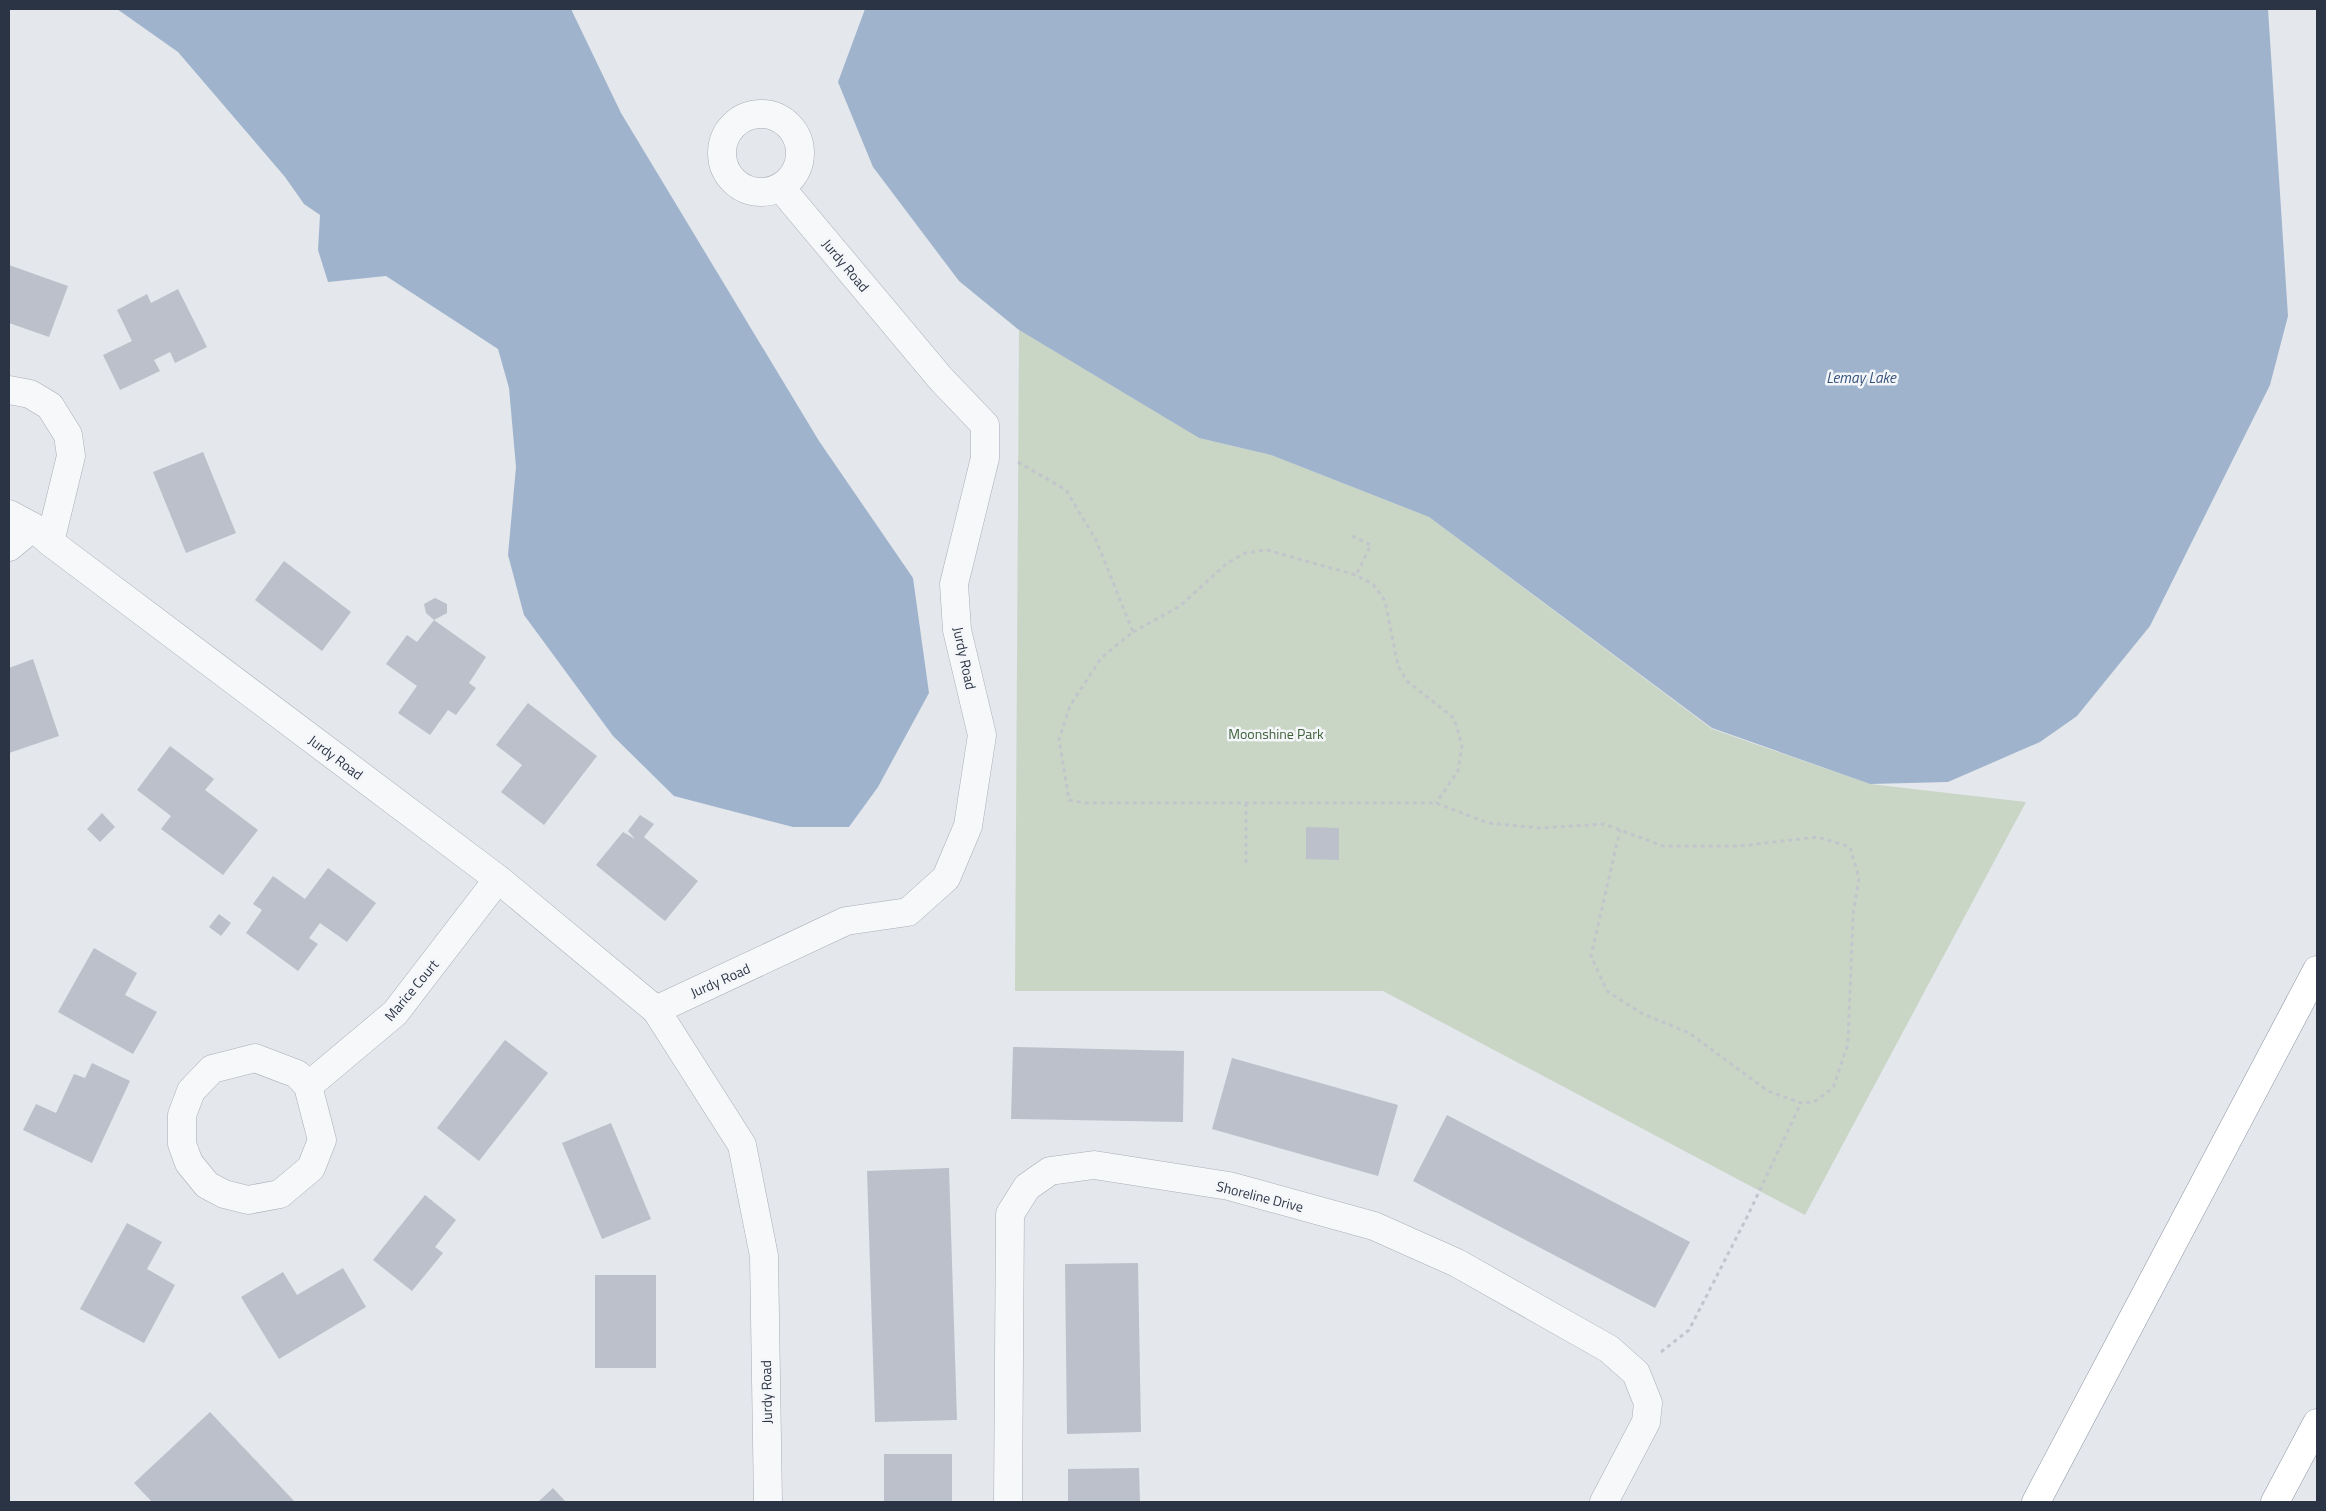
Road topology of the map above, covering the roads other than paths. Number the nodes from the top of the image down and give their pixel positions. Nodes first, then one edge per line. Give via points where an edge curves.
1 (781, 188) dead end
2 (9, 390) edge
3 (9, 514) edge
4 (41, 534) junction
5 (9, 547) edge
6 (498, 880) junction
7 (2317, 970) edge
8 (656, 1010) junction
9 (308, 1086) junction
10 (2317, 1423) edge
11 (768, 1502) edge
12 (1008, 1502) edge
13 (1604, 1502) edge
14 (2036, 1502) edge
15 (2275, 1502) edge

1 - 8 street, Jurdy Road via 941,379 984,425 984,458 954,584 957,630 982,735 968,826 946,878 908,912 846,921
2 - 4 street via 30,394 50,406 68,435 71,456
3 - 4 street, Jurdy Road
4 - 5 street
4 - 6 street, Jurdy Road
6 - 8 street, Jurdy Road
6 - 9 street, Marice Court via 395,1013
7 - 14 highway
8 - 11 street, Jurdy Road via 742,1145 764,1256
9 - 9 street via 297,1074 255,1058 212,1070 192,1091 182,1115 182,1144 189,1162 207,1185 224,1194 248,1200 280,1194 310,1168 322,1140
10 - 15 highway
12 - 13 street, Shoreline Drive via 1010,1214 1027,1187 1050,1171 1094,1165 1229,1186 1374,1226 1457,1263 1609,1349 1636,1373 1648,1404 1646,1422

